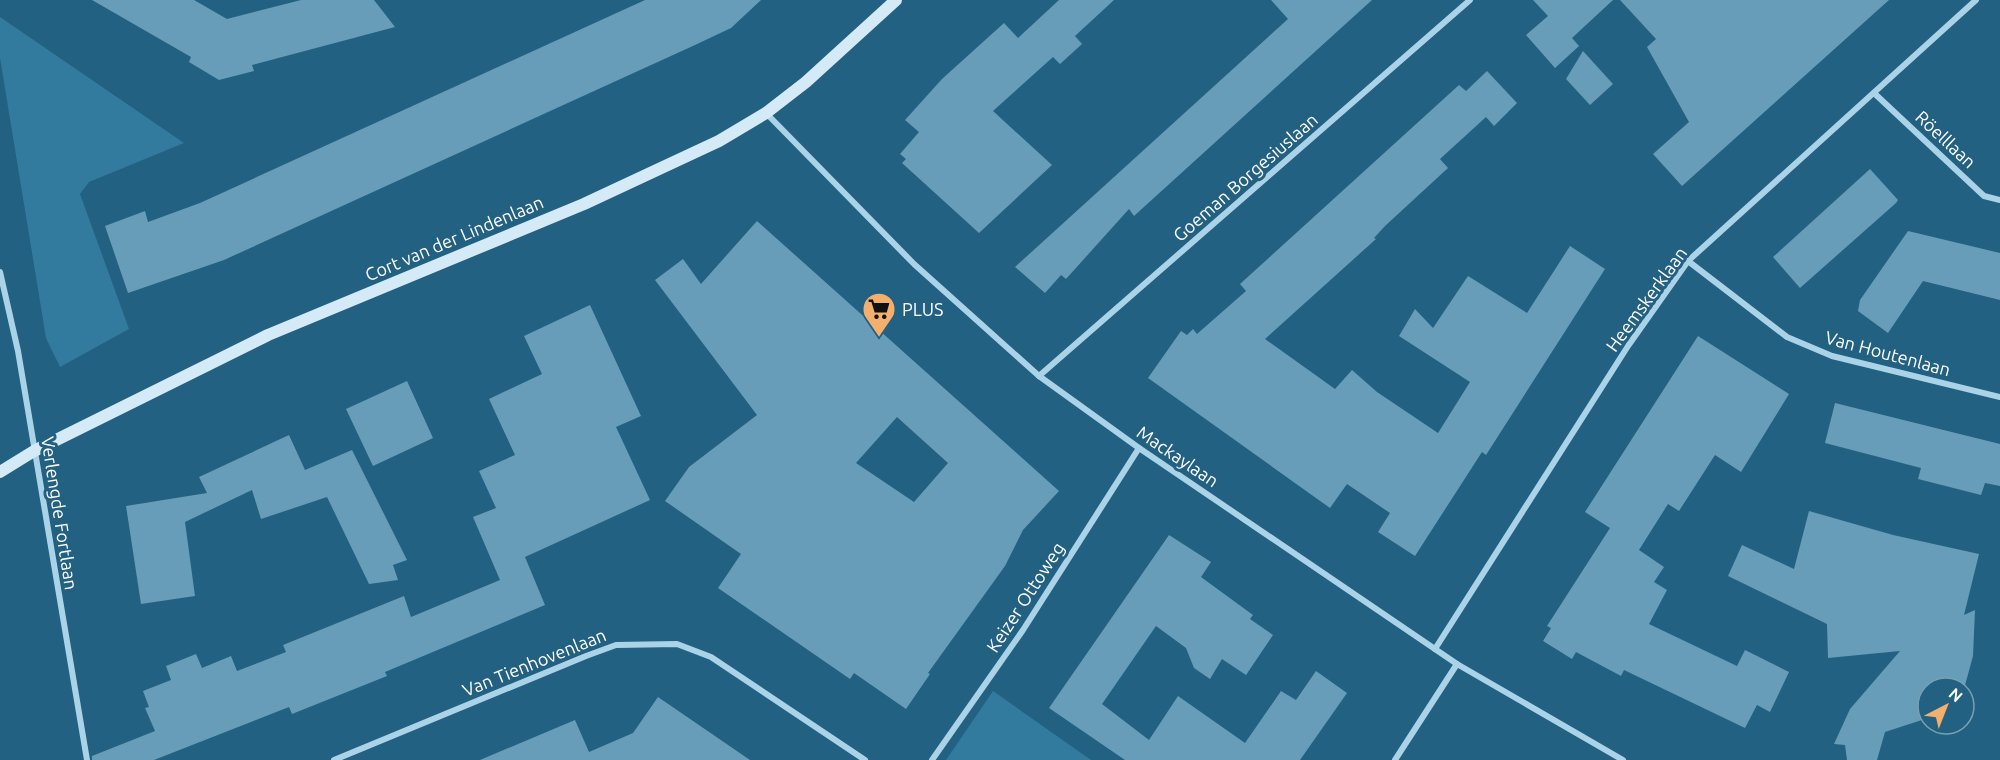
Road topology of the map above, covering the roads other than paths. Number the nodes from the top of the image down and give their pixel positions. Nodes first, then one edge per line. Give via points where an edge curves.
1 (896, 0) edge
2 (1470, 0) edge
3 (1976, 0) edge
4 (1874, 93) junction
5 (766, 113) junction
6 (2000, 200) edge
7 (1688, 261) junction
8 (0, 272) edge
9 (1039, 376) junction
10 (2000, 397) edge
11 (1139, 448) junction
12 (34, 451) junction
13 (0, 472) edge
14 (1435, 649) junction
15 (1457, 664) junction
16 (87, 760) edge
17 (334, 760) edge
18 (865, 760) edge
19 (932, 760) edge
20 (1395, 760) edge
21 (1623, 760) edge

1 - 5 main road, Cort van der Lindenlaan
2 - 9 street, Goeman Borgesiuslaan
3 - 4 street, Heemskerklaan
4 - 6 street, Röelllaan via 1984,196
4 - 7 street, Heemskerklaan
5 - 9 street, Mackaylaan via 914,264
5 - 12 main road, Cort van der Lindenlaan via 719,141 584,204 268,335
7 - 10 street, Van Houtenlaan via 1787,337 1832,356
7 - 14 street, Heemskerklaan via 1628,346
8 - 12 street, Verlengde Fortlaan
9 - 11 street, Mackaylaan
11 - 14 street, Mackaylaan
11 - 19 street, Keizer Ottoweg via 1023,630
12 - 13 main road, Cort van der Lindenlaan
12 - 16 street, Verlengde Fortlaan
14 - 15 street, Mackaylaan
15 - 20 street
15 - 21 street, Mackaylaan
17 - 18 street, Van Tienhovenlaan via 586,656 616,645 642,643 677,644 711,657

